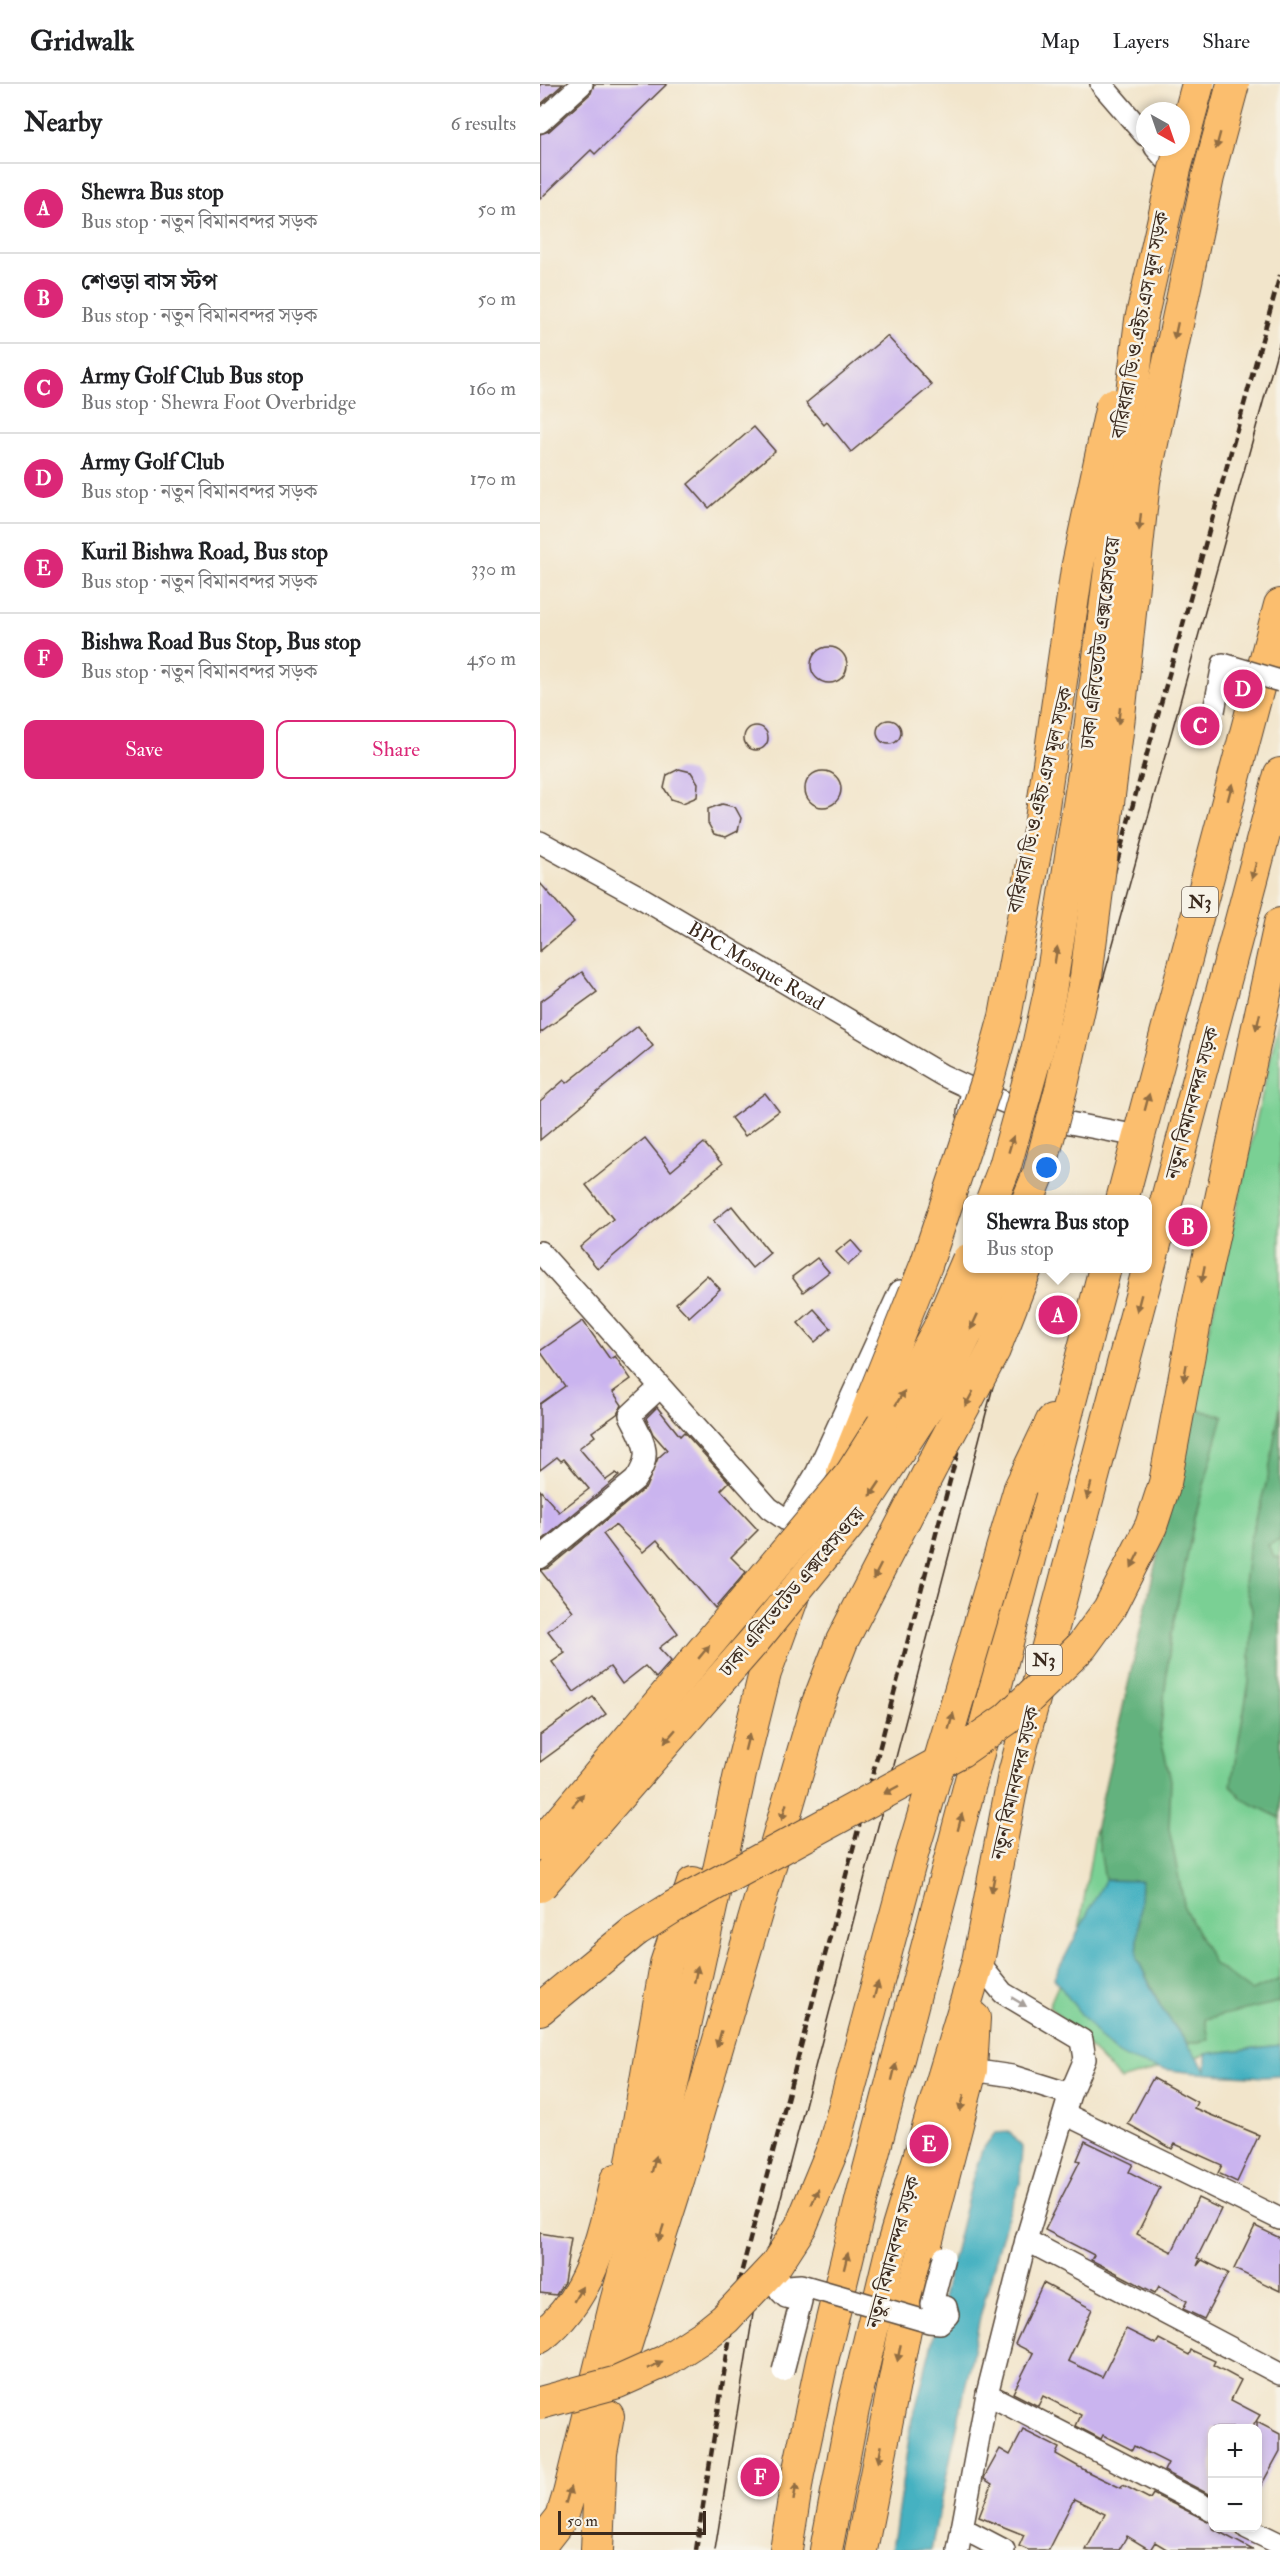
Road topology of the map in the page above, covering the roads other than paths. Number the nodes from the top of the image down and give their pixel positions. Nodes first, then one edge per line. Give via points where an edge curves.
1 (582, 84) edge
2 (1101, 84) edge
3 (1196, 84) edge
4 (1233, 84) edge
5 (1190, 102) edge
6 (540, 122) edge
7 (1136, 125) edge
8 (1173, 156) edge
9 (1141, 320) junction
10 (1280, 605) edge
11 (1280, 681) edge
12 (1214, 711) dead end
13 (1280, 774) edge
14 (540, 842) edge
15 (1280, 924) edge
16 (972, 1089) junction
17 (1138, 1136) junction
18 (1036, 1191) edge
19 (994, 1195) edge
20 (1123, 1195) edge
21 (540, 1252) edge
22 (1152, 1255) edge
23 (963, 1272) edge
24 (997, 1273) edge
25 (1024, 1273) edge
26 (1104, 1273) edge
27 (1147, 1273) edge
28 (1084, 1352) junction
29 (659, 1388) junction
30 (540, 1558) edge
31 (740, 1774) junction
32 (540, 1845) edge
33 (540, 1886) edge
34 (978, 1962) junction
35 (540, 2009) edge
36 (971, 2070) junction
37 (644, 2083) junction
38 (1067, 2104) junction
39 (1280, 2219) edge
40 (1026, 2240) junction
41 (944, 2257) dead end
42 (616, 2302) junction
43 (540, 2337) edge
44 (783, 2371) dead end
45 (1280, 2374) edge
46 (987, 2394) junction
47 (540, 2403) edge
48 (1208, 2508) edge
49 (962, 2528) junction
50 (1255, 2532) edge
51 (1280, 2544) edge
52 (540, 2545) edge
53 (597, 2550) edge
54 (786, 2550) edge
55 (826, 2550) edge
56 (861, 2550) edge
57 (958, 2550) edge
58 (1004, 2550) edge

1 - 6 street
2 - 7 street
3 - 5 street
3 - 9 highway, ঢাকা এলিভেটেড এক্সপ্রেসওয়ে, bridge
4 -> 18 highway, ঢাকা এলিভেটেড এক্সপ্রেসওয়ে, bridge via 1208,177 1144,481 1086,977
8 - 16 street, বারিধারা ডি.ও.এইচ.এস মূল সড়ক via 1087,603
19 -> 9 highway, ঢাকা এলিভেটেড এক্সপ্রেসওয়ে, bridge via 1037,1051 1050,991 1087,754
31 -> 9 highway, bridge via 780,1626 926,1265 1005,1017 1033,870 1082,546 1123,355
17 -> 10 highway, N3
11 - 12 street, bridge via 1224,664
13 -> 22 highway, নতুন বিমানবন্দর সড়ক / N3
14 - 16 street, BPC Mosque Road
15 -> 35 highway, bridge via 1164,1483 1151,1526 1109,1610 1056,1674 1007,1719 961,1751 673,1907 635,1931
16 - 17 street via 1044,1119
16 - 29 street, বারিধারা ডি.ও.এইচ.এস মূল সড়ক via 968,1114 923,1241 818,1472 788,1521 769,1508
17 - 20 highway, N3
21 - 29 street
32 -> 23 highway, ঢাকা এলিভেটেড এক্সপ্রেসওয়ে, bridge via 851,1474 938,1330
24 -> 33 highway, ঢাকা এলিভেটেড এক্সপ্রেসওয়ে, bridge via 937,1393 856,1516 755,1640
25 -> 53 highway, bridge via 994,1350 847,1632 816,1708 679,2178 621,2360 601,2453
26 - 28 highway, নতুন বিমানবন্দর সড়ক / N3
27 -> 34 highway, নতুন বিমানবন্দর সড়ক / N3 via 1014,1774
47 -> 28 highway, bridge via 618,2382 665,2361 705,2335 776,2266 801,2226 834,2146 913,1851 1020,1488
54 -> 28 highway, নতুন বিমানবন্দর সড়ক / N3 via 822,2361 865,2185
29 - 30 street via 630,1415 647,1453 645,1467 635,1480
31 - 37 highway via 702,1860 666,1964
42 -> 31 highway via 658,2149
34 - 36 highway
34 -> 38 street via 1003,1993 1082,2040 1085,2060
34 - 55 highway, নতুন বিমানবন্দর সড়ক / N3 via 891,2251 853,2409
36 - 38 street via 1012,2076
36 -> 56 highway via 909,2309
37 - 42 highway via 619,2243
43 -> 37 highway via 574,2303 588,2277 604,2234
38 - 39 street
38 - 40 street
40 - 45 street
40 - 46 street
41 - 44 street, bridge via 932,2304 946,2307 948,2315 940,2323 801,2285 787,2286 780,2291 801,2301
52 -> 42 highway via 562,2517
46 - 48 street
46 - 49 street
49 - 57 street
49 - 58 street
50 - 51 street

